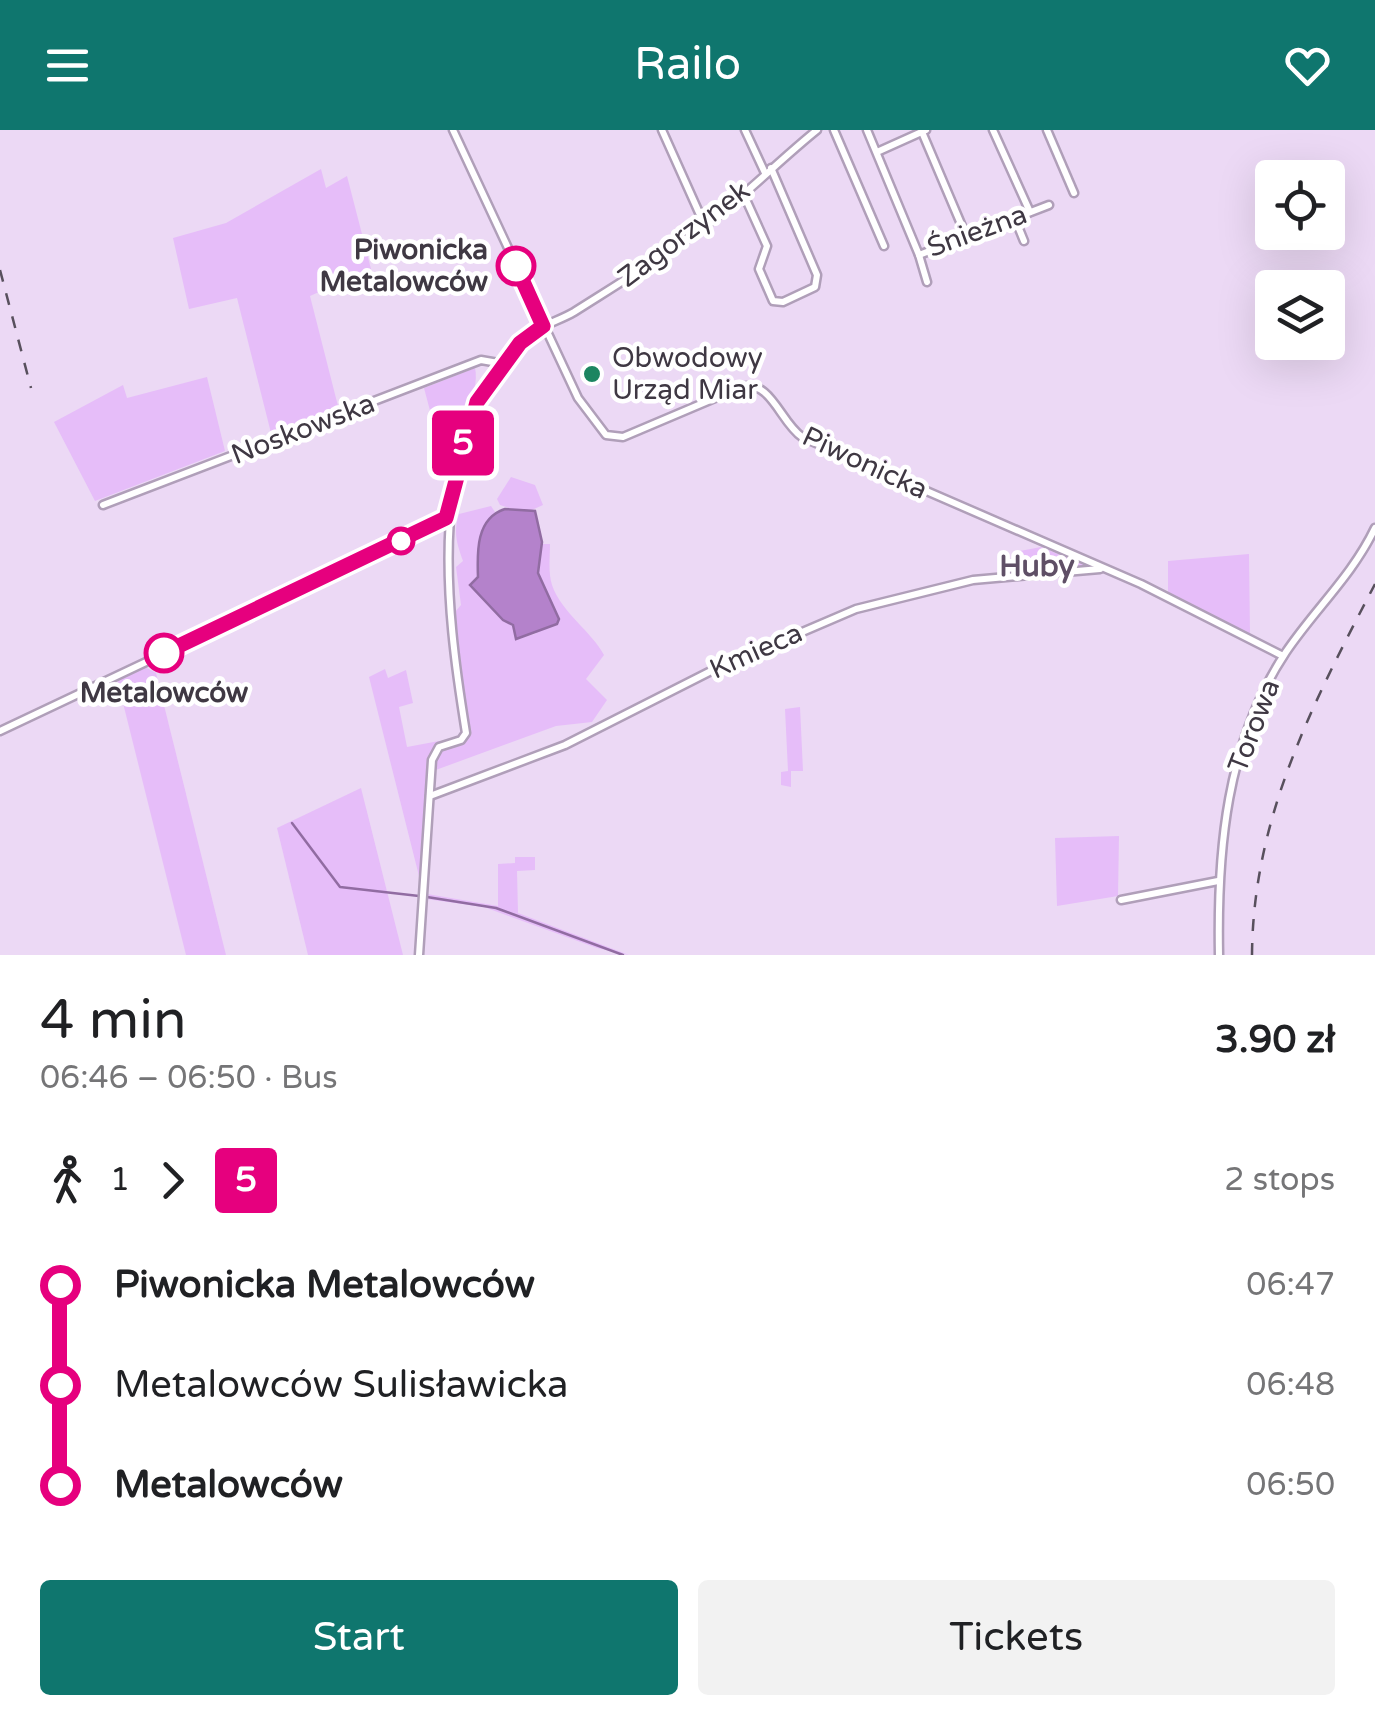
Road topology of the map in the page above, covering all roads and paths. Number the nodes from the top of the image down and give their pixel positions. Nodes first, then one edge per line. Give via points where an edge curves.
1 (453, 130) edge
2 (662, 130) edge
3 (745, 130) edge
4 (817, 130) edge
5 (834, 130) edge
6 (867, 130) edge
7 (993, 130) edge
8 (1047, 130) edge
9 (924, 131) edge
10 (877, 152) junction
11 (768, 170) junction
12 (743, 192) junction
13 (1074, 193) dead end
14 (1049, 205) dead end
15 (1030, 212) junction
16 (1015, 219) junction
17 (705, 226) junction
18 (967, 238) junction
19 (1024, 241) dead end
20 (884, 246) dead end
21 (919, 255) junction
22 (927, 282) dead end
23 (543, 326) junction
24 (504, 364) junction
25 (102, 505) dead end
26 (449, 514) junction
27 (1375, 528) edge
28 (1101, 569) junction
29 (1283, 656) junction
30 (0, 731) edge
31 (430, 796) junction
32 (1218, 881) junction
33 (1122, 900) dead end
34 (418, 955) edge
35 (1219, 955) edge

1 - 23 street, Piwonicka
2 - 17 street
3 - 11 street
4 - 11 street, Zagorzynek
5 - 20 street
6 - 10 street, Śnieżna
7 - 15 street
8 - 13 street
9 - 10 street
9 - 18 street
10 - 21 street, Śnieżna
11 - 12 street, Zagorzynek
11 - 12 street via 817,275 814,287 773,300 760,269 767,246
12 - 17 street, Zagorzynek
14 - 15 street, Śnieżna
15 - 16 street, Śnieżna
16 - 18 street, Śnieżna
16 - 19 street
17 - 23 street, Zagorzynek
18 - 21 street, Śnieżna
21 - 22 street
23 - 24 street, Zagorzynek
23 - 28 street, Piwonicka via 578,398 606,435 623,436 755,385 802,437
24 - 25 street, Noskowska via 481,360
24 - 26 street, Zagorzynek via 472,414
26 - 30 street
26 - 31 street, Zagorzynek via 450,610 466,733 436,750
27 - 29 street, Torowa via 1342,584
28 - 29 street, Piwonicka
28 - 31 street, Kmieca via 973,580 856,609 565,744
29 - 32 street, Torowa via 1261,698 1230,790
31 - 34 street
32 - 33 street
32 - 35 street, Torowa

